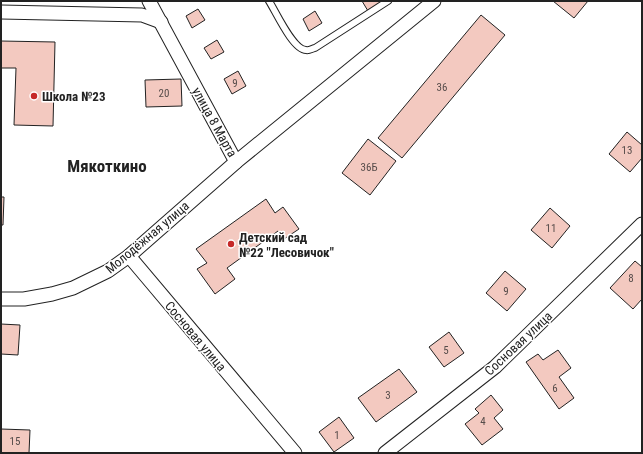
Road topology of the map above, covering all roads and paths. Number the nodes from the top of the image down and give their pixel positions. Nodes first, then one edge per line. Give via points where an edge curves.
1 (150, 1) edge
2 (269, 1) edge
3 (388, 1) edge
4 (434, 1) edge
5 (1, 12) edge
6 (161, 22) junction
7 (236, 162) junction
8 (642, 224) edge
9 (129, 256) junction
10 (1, 299) edge
11 (294, 453) edge
12 (385, 453) edge

1 - 6 street, улица 8 Марта
2 - 3 lane via 293,41 299,48 306,50 315,48
4 - 7 street, улица 8 Марта
5 - 6 street via 142,15
6 - 7 street, улица 8 Марта
7 - 9 street, Молодёжная улица
8 - 12 street, Сосновая улица via 495,367
9 - 10 street, Молодёжная улица via 108,271 73,288 24,299
9 - 11 street, Сосновая улица

